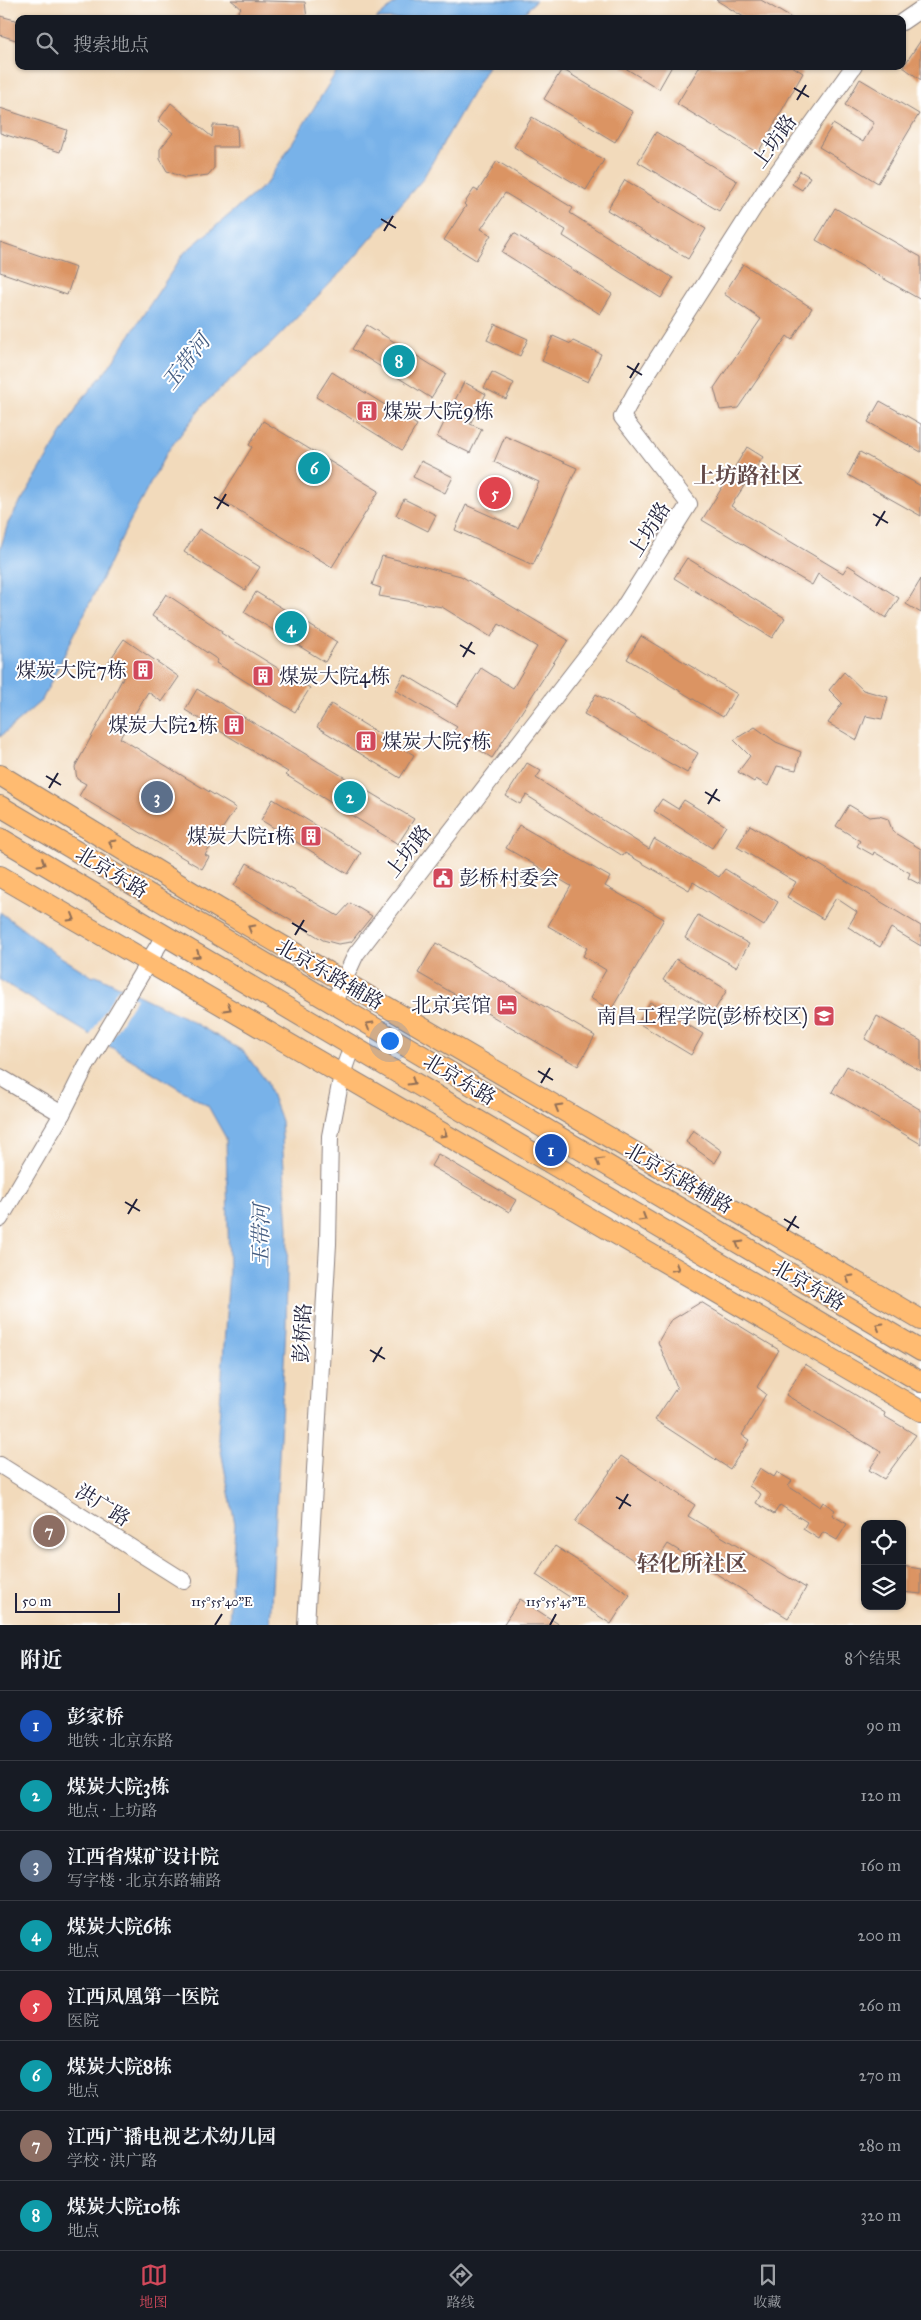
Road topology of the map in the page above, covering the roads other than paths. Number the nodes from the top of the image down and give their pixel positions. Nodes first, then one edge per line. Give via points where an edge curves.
1 (921, 9) edge
2 (906, 19) edge
3 (851, 70) edge
4 (7, 779) edge
5 (0, 806) edge
6 (0, 838) edge
7 (0, 876) edge
8 (164, 936) junction
9 (149, 962) junction
10 (343, 982) junction
11 (334, 1004) junction
12 (352, 1046) junction
13 (342, 1074) junction
14 (0, 1077) edge
15 (62, 1114) junction
16 (0, 1219) edge
17 (921, 1320) edge
18 (921, 1351) edge
19 (921, 1382) edge
20 (921, 1411) edge
21 (0, 1465) edge
22 (184, 1581) dead end
23 (306, 1625) edge

1 - 2 street
3 - 10 street, 上坊路 via 769,184 622,417 689,504 622,610 356,954
10 -> 4 main road, 北京东路辅路
5 - 11 main road, 北京东路
6 -> 8 main road, 北京东路
7 -> 9 main road
8 - 9 street
8 -> 12 main road, 北京东路
9 -> 13 main road
9 - 15 street via 86,1066
10 - 11 street, 上坊路
17 -> 10 main road, 北京东路辅路
18 -> 11 main road, 北京东路
12 - 13 street, 彭桥路
12 -> 19 main road, 北京东路
13 -> 20 main road
13 - 23 street, 彭桥路 via 330,1136 328,1244
14 - 15 street
15 - 16 street
21 - 22 street, 洪广路

